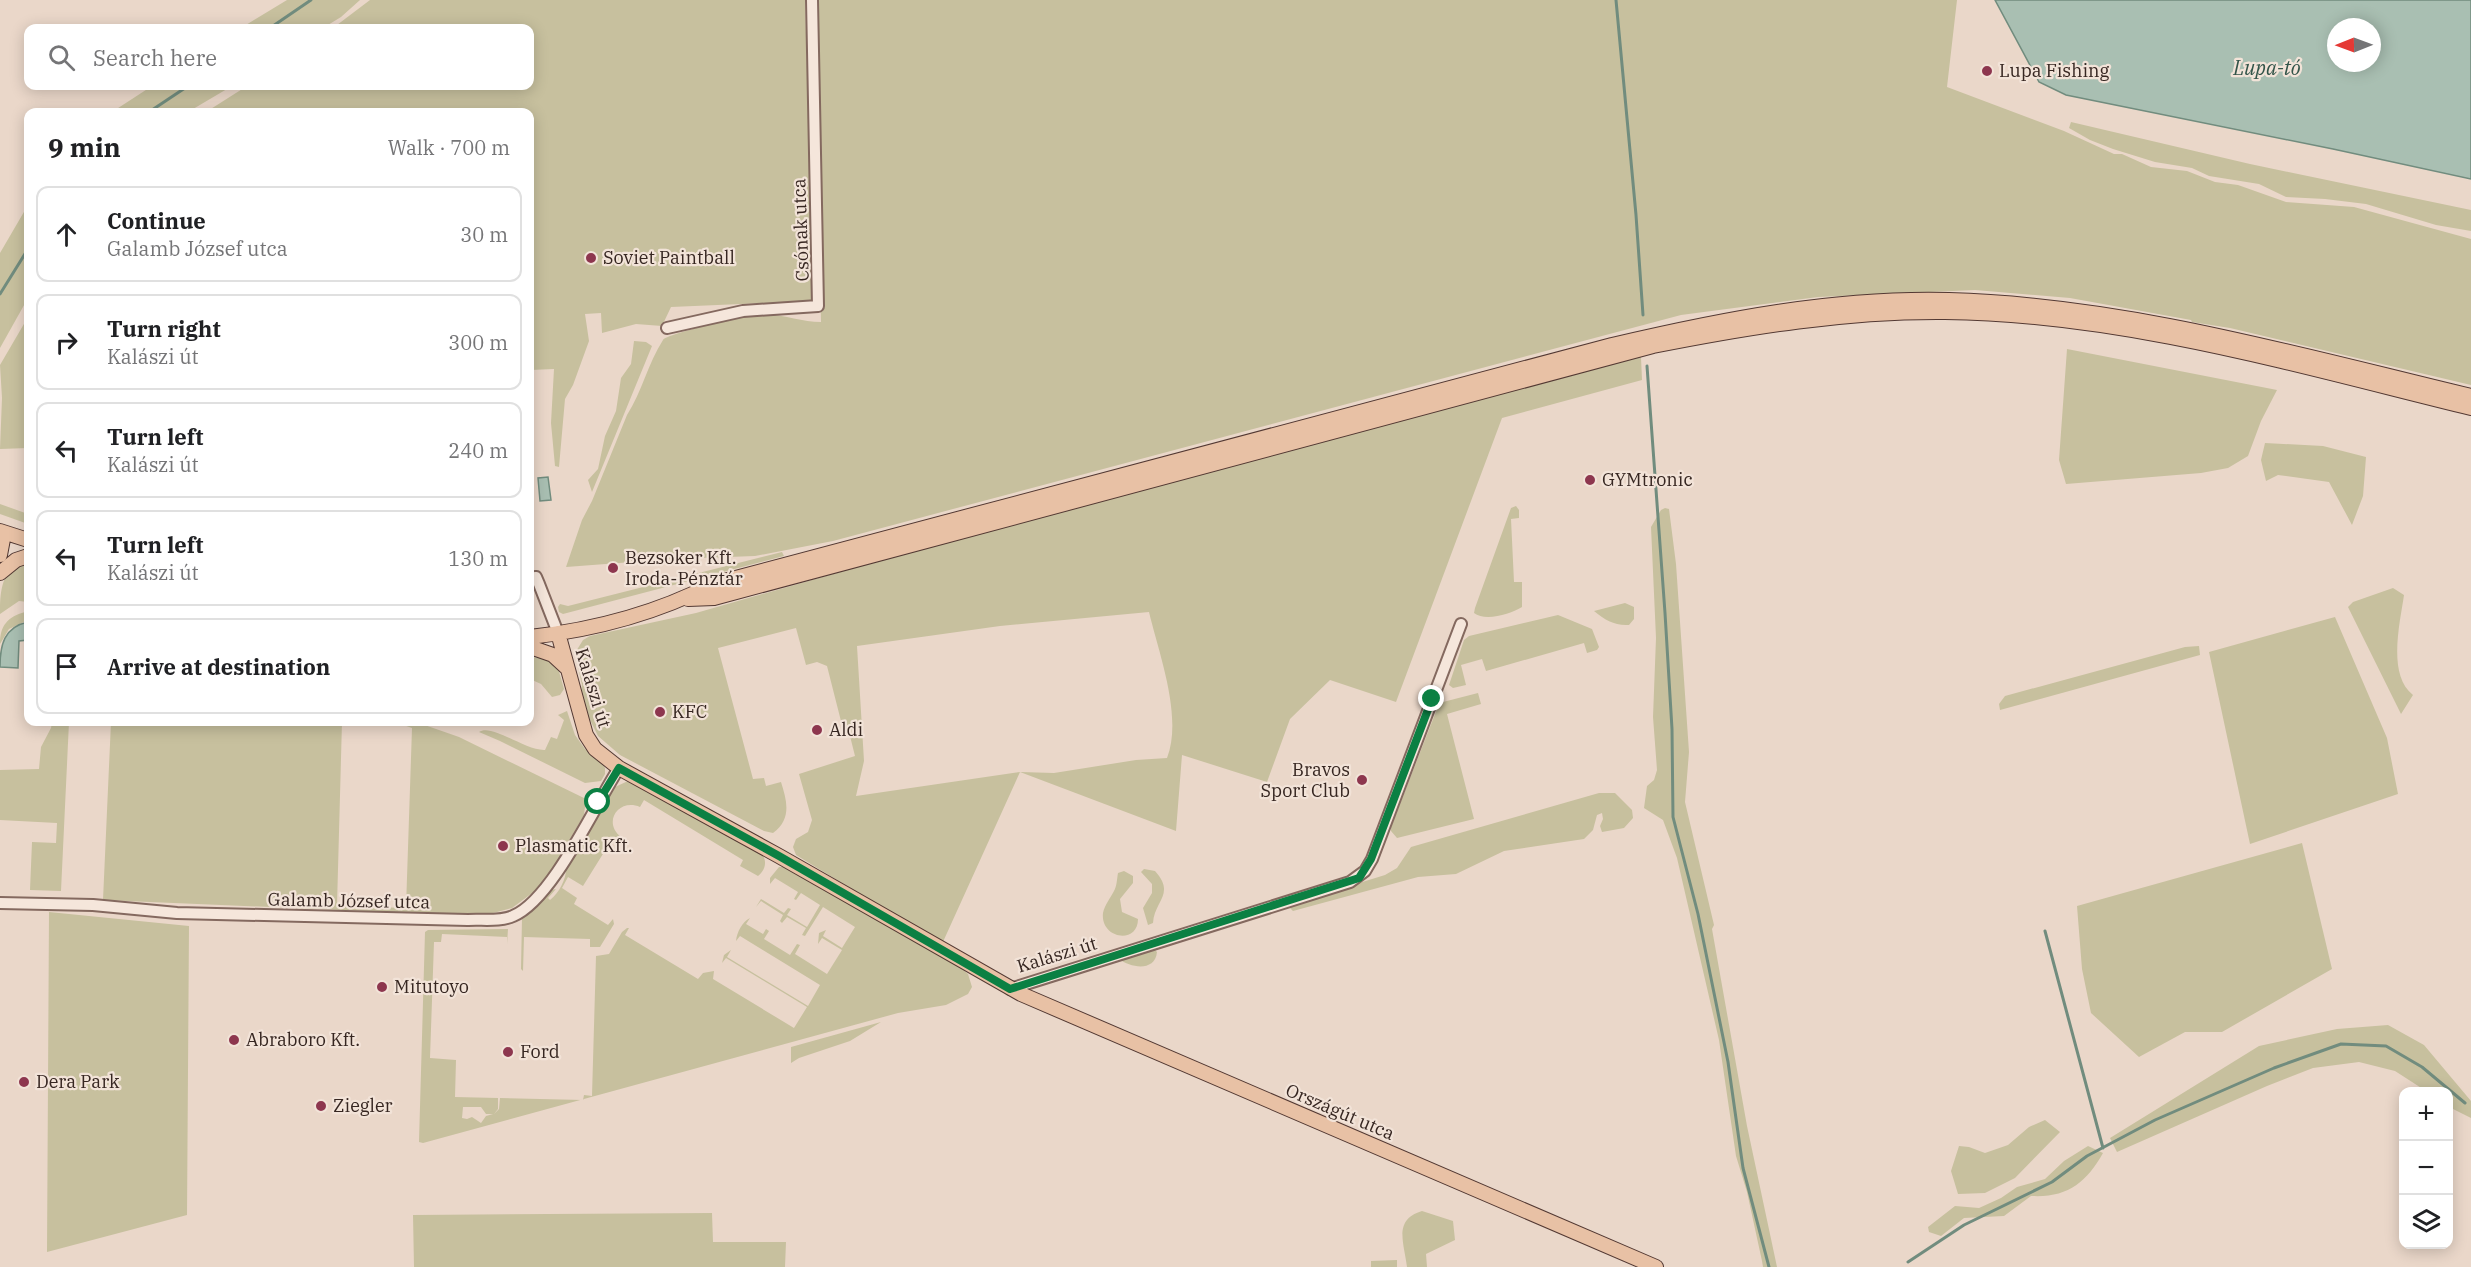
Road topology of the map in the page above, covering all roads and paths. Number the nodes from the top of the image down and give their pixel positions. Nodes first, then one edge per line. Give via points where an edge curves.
1 (812, 0) edge
2 (667, 328) dead end
3 (2471, 396) edge
4 (2471, 408) edge
5 (3, 536) edge
6 (24, 539) edge
7 (0, 555) edge
8 (24, 557) edge
9 (0, 573) edge
10 (534, 577) edge
11 (683, 599) junction
12 (1461, 624) dead end
13 (558, 633) junction
14 (534, 636) edge
15 (534, 648) edge
16 (566, 667) junction
17 (619, 768) junction
18 (0, 903) edge
19 (1010, 989) junction
20 (1656, 1267) edge

1 - 2 street, Csónak utca via 818,306 743,311
3 - 11 main road via 2185,328 2085,311 1947,300 1827,306 1745,316 1612,345 713,584
4 - 11 main road via 2167,337 2072,321 1946,312 1818,319 1653,346 714,598
5 - 6 main road
5 - 7 main road
8 - 9 main road
10 - 13 street
11 - 13 main road
12 - 19 street, Kalászi út via 1371,859 1359,878
13 - 14 main road
13 - 16 main road, Kalászi út
15 - 16 main road via 553,655
16 - 17 main road, Kalászi út via 586,735 595,749
17 - 18 street, Galamb József utca via 556,876 537,898 512,917 468,920 177,913 93,904
17 - 19 main road, Kalászi út
19 - 20 main road, Országút utca

